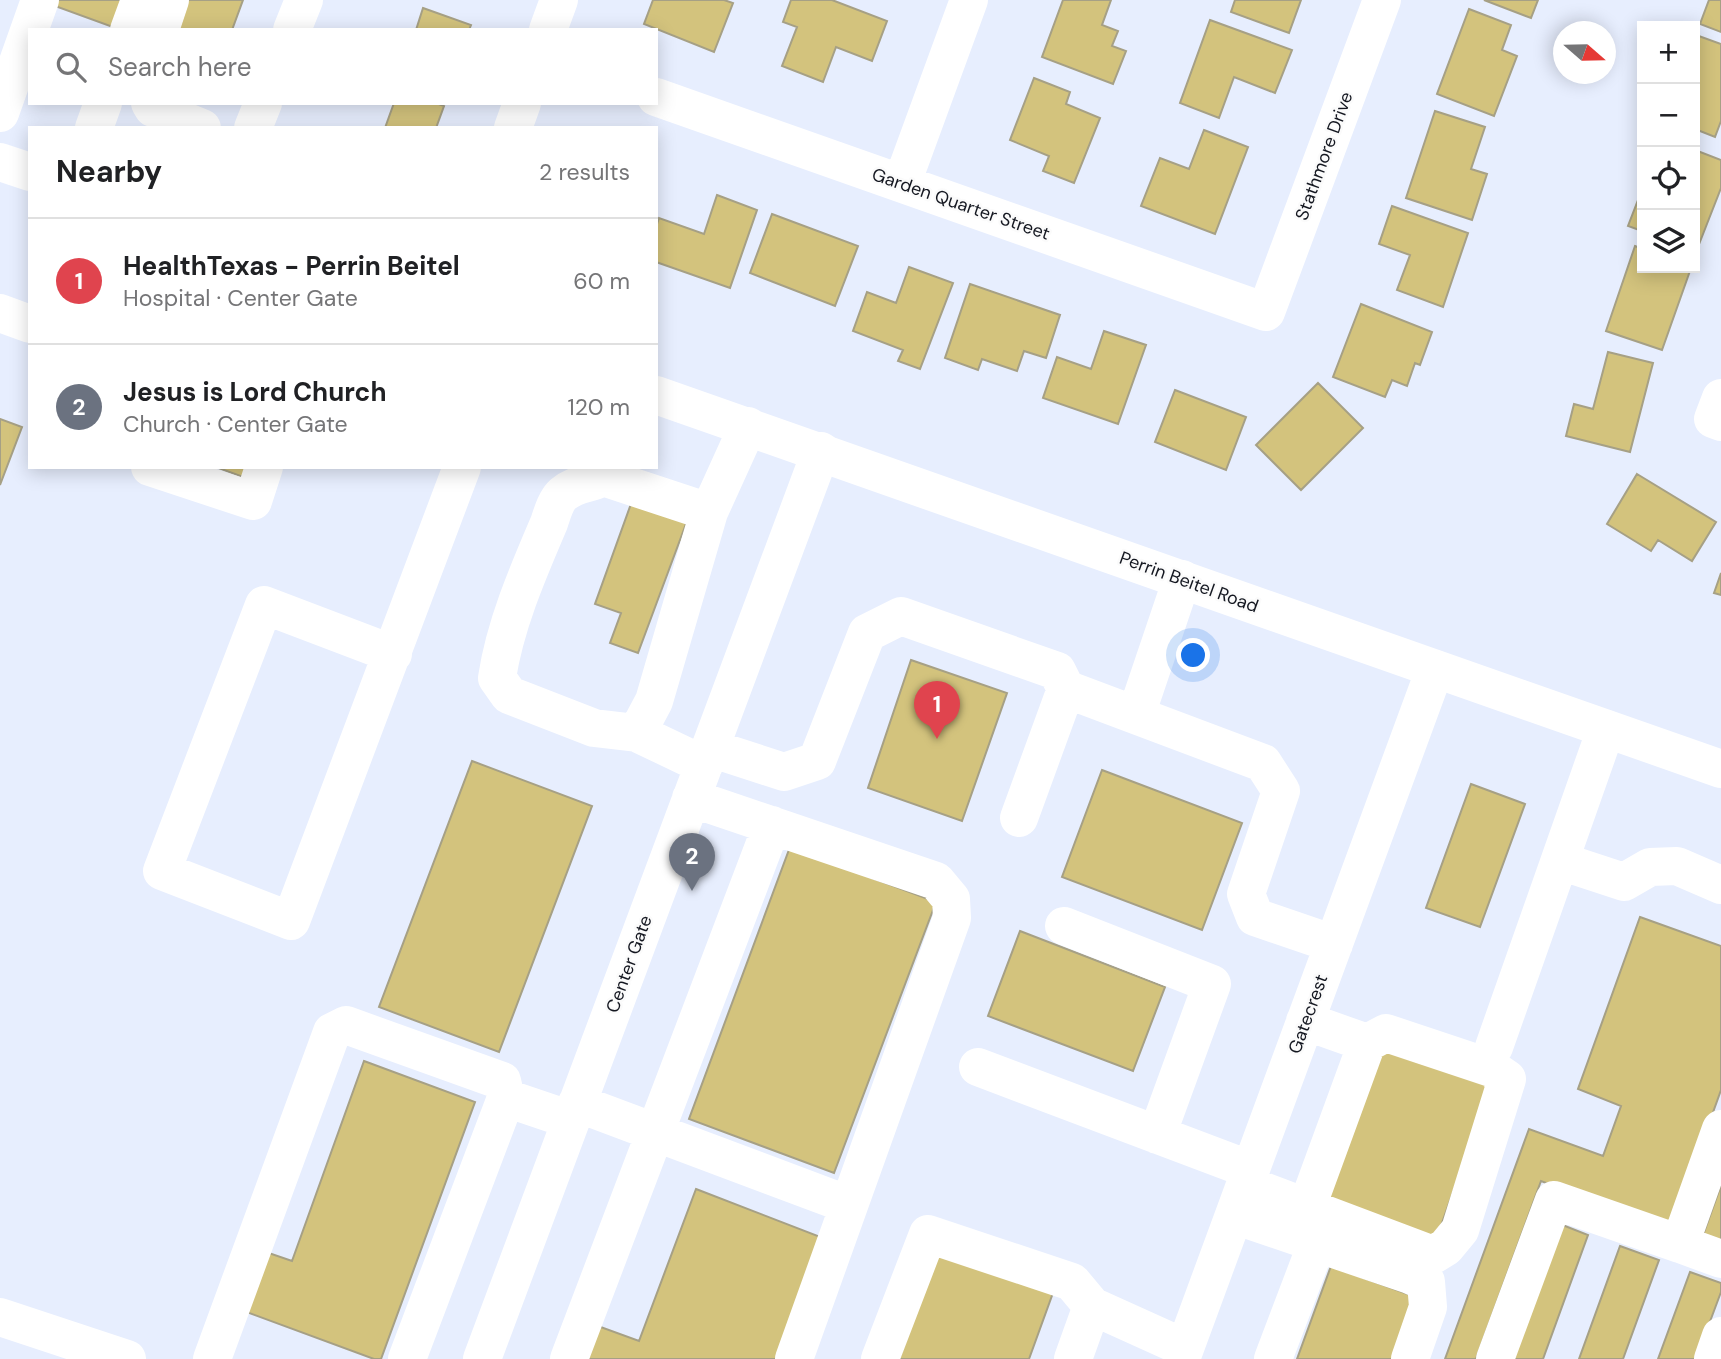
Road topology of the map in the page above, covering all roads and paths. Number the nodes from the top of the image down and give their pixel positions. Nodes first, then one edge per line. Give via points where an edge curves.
1 (40, 0) edge
2 (140, 0) edge
3 (170, 0) edge
4 (304, 0) edge
5 (559, 0) edge
6 (969, 0) edge
7 (1382, 0) edge
8 (32, 28) edge
9 (130, 28) edge
10 (161, 28) edge
11 (293, 28) edge
12 (549, 28) edge
13 (28, 40) edge
14 (658, 98) edge
15 (102, 105) edge
16 (151, 105) edge
17 (262, 105) edge
18 (521, 105) edge
19 (0, 113) edge
20 (95, 126) edge
21 (197, 126) edge
22 (254, 126) edge
23 (514, 126) edge
24 (0, 162) edge
25 (28, 171) edge
26 (902, 183) junction
27 (1266, 312) joint
28 (0, 313) edge
29 (28, 323) edge
30 (658, 396) edge
31 (748, 426) junction
32 (821, 451) junction
33 (156, 469) edge
34 (263, 469) edge
35 (461, 469) edge
36 (610, 473) edge
37 (709, 512) junction
38 (1182, 579) junction
39 (393, 654) junction
40 (1435, 669) junction
41 (1066, 689) junction
42 (1136, 715) junction
43 (1606, 729) junction
44 (637, 733) junction
45 (1721, 769) edge
46 (702, 771) junction
47 (1019, 818) dead end
48 (772, 825) junction
49 (1576, 866) junction
50 (1721, 885) edge
51 (1064, 926) dead end
52 (1334, 944) junction
53 (1306, 1021) junction
54 (1367, 1043) junction
55 (1494, 1047) dead end
56 (978, 1067) dead end
57 (504, 1089) junction
58 (574, 1112) junction
59 (1721, 1129) edge
60 (655, 1133) junction
61 (1157, 1135) junction
62 (1243, 1189) junction
63 (849, 1205) junction
64 (1307, 1207) junction
65 (1317, 1243) junction
66 (1680, 1244) junction
67 (1721, 1259) edge
68 (1092, 1306) junction
69 (0, 1317) edge
70 (1721, 1336) edge
71 (1183, 1353) edge
72 (127, 1359) edge
73 (212, 1359) edge
74 (407, 1359) edge
75 (482, 1359) edge
76 (569, 1359) edge
77 (794, 1359) edge
78 (880, 1359) edge
79 (1073, 1359) edge
80 (1273, 1359) edge
81 (1410, 1359) edge
82 (1495, 1359) edge
83 (1713, 1359) edge

1 - 8 street
2 - 9 street
3 - 10 street
4 - 11 street
5 - 12 street
6 - 26 street
7 - 27 street, Stathmore Drive
13 - 19 street
14 - 26 street, Garden Quarter Street
15 - 20 street
16 - 21 street
17 - 22 street
18 - 23 street
24 - 25 street
26 - 27 street, Garden Quarter Street
28 - 29 street
30 - 31 street, Perrin Beitel Road
31 - 32 street, Perrin Beitel Road
31 - 37 street
32 - 38 street, Perrin Beitel Road
32 - 46 street, Center Gate
33 - 34 street via 253,501
35 - 39 street
36 - 37 street
36 - 44 street via 561,495 530,568 497,678 509,695 594,728
37 - 44 street via 654,701
38 - 40 street, Perrin Beitel Road
38 - 42 street
39 - 39 street via 291,921 162,871 264,605
40 - 43 street, Perrin Beitel Road
40 - 52 street, Gatecrest
41 - 42 street
41 - 46 street via 1057,671 901,616 867,633 817,761 784,772
41 - 47 street
42 - 52 street via 1263,763 1281,792 1246,894 1255,917
43 - 45 street, Perrin Beitel Road
43 - 49 street
44 - 46 street
46 - 48 street
46 - 58 street, Center Gate
48 - 60 street
48 - 63 street via 936,881 951,899 952,918
49 - 50 street via 1624,882 1650,867 1677,866
49 - 55 street
51 - 61 street via 1212,984
52 - 53 street, Gatecrest
53 - 54 street
53 - 62 street, Gatecrest
54 - 64 street
54 - 64 street via 1387,1033 1491,1068 1507,1079 1460,1230 1433,1255
56 - 61 street
57 - 58 street
57 - 73 street via 346,1025 332,1032
57 - 74 street
58 - 60 street
58 - 75 street, Center Gate
59 - 66 street
60 - 63 street
60 - 76 street
61 - 62 street
62 - 64 street
62 - 65 street
62 - 71 street, Gatecrest
63 - 77 street
65 - 80 street
65 - 81 street via 1426,1282 1428,1307
66 - 67 street
66 - 82 street via 1554,1200
68 - 71 street
68 - 78 street via 1072,1282 928,1234
68 - 79 street
69 - 72 street
70 - 83 street

